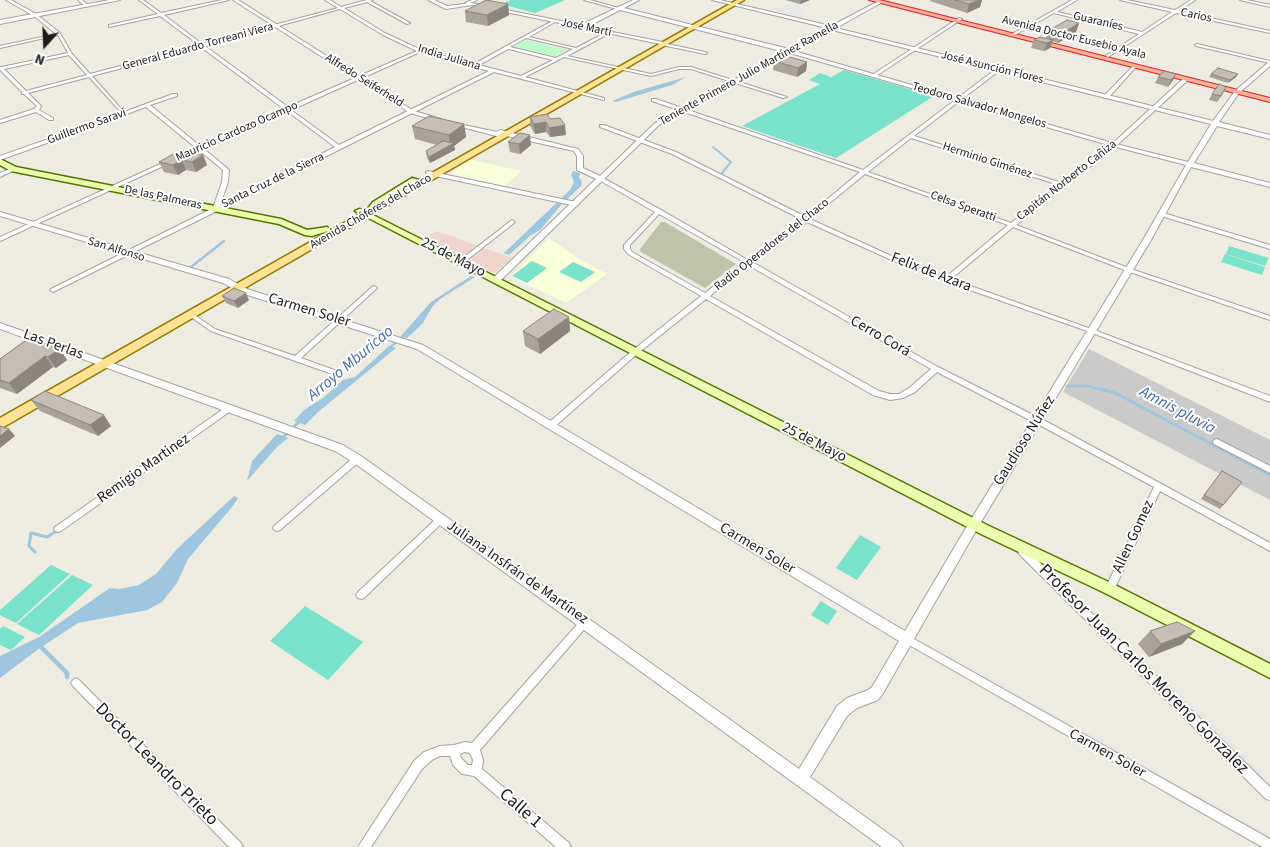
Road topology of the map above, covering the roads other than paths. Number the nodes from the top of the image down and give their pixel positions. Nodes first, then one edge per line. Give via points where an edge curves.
1 (8, 0) edge
2 (80, 0) edge
3 (118, 0) edge
4 (141, 0) edge
5 (226, 0) edge
6 (235, 0) edge
7 (327, 0) edge
8 (430, 0) edge
9 (476, 0) edge
10 (586, 0) edge
11 (637, 0) edge
12 (714, 0) edge
13 (742, 0) edge
14 (1075, 0) edge
15 (1122, 0) edge
16 (1193, 0) edge
17 (1242, 0) edge
18 (369, 1) edge
19 (878, 1) edge
20 (732, 2) edge
21 (467, 3) junction
22 (87, 6) junction
23 (1270, 6) edge
24 (341, 8) junction
25 (620, 8) junction
26 (1176, 11) junction
27 (1053, 12) junction
28 (35, 15) junction
29 (160, 15) junction
30 (959, 20) junction
31 (554, 21) junction
32 (0, 22) edge
33 (408, 23) dead end
34 (110, 26) dead end
35 (277, 26) junction
36 (692, 26) junction
37 (582, 27) junction
38 (832, 28) junction
39 (1270, 32) edge
40 (607, 33) junction
41 (1142, 33) junction
42 (59, 34) junction
43 (1014, 34) junction
44 (526, 37) junction
45 (660, 44) junction
46 (1197, 45) dead end
47 (201, 46) junction
48 (0, 47) edge
49 (508, 48) junction
50 (914, 48) junction
51 (576, 49) junction
52 (420, 51) junction
53 (789, 51) junction
54 (569, 52) junction
55 (705, 53) dead end
56 (70, 54) junction
57 (563, 56) junction
58 (1108, 56) junction
59 (556, 59) junction
60 (1270, 62) edge
61 (474, 66) junction
62 (620, 66) junction
63 (1135, 66) junction
64 (0, 69) edge
65 (998, 70) junction
66 (492, 71) junction
67 (662, 73) junction
68 (874, 75) junction
69 (88, 76) junction
70 (358, 78) junction
71 (521, 78) junction
72 (1186, 79) junction
73 (736, 81) junction
74 (1239, 90) junction
75 (577, 91) junction
76 (24, 93) junction
77 (175, 95) dead end
78 (1270, 96) edge
79 (786, 97) dead end
80 (1106, 97) junction
81 (602, 99) dead end
82 (654, 100) dead end
83 (960, 100) junction
84 (1270, 100) edge
85 (148, 106) junction
86 (1155, 109) junction
87 (36, 110) junction
88 (287, 110) junction
89 (684, 110) junction
90 (412, 112) junction
91 (121, 114) junction
92 (51, 120) dead end
93 (0, 122) edge
94 (1215, 124) junction
95 (602, 126) dead end
96 (502, 134) junction
97 (912, 137) junction
98 (1270, 137) edge
99 (641, 140) junction
100 (1114, 145) junction
101 (200, 147) junction
102 (339, 148) junction
103 (0, 159) edge
104 (1190, 163) junction
105 (14, 169) junction
106 (864, 172) junction
107 (432, 174) junction
108 (0, 175) edge
109 (601, 179) junction
110 (1063, 185) junction
111 (1270, 185) edge
112 (113, 188) junction
113 (576, 204) junction
114 (215, 210) junction
115 (659, 211) junction
116 (0, 214) edge
117 (1160, 214) junction
118 (364, 215) junction
119 (807, 219) junction
120 (512, 222) dead end
121 (33, 224) junction
122 (1012, 225) junction
123 (327, 230) junction
124 (0, 239) edge
125 (318, 241) junction
126 (1270, 247) edge
127 (126, 253) junction
128 (462, 262) junction
129 (748, 262) junction
130 (1129, 270) junction
131 (496, 280) junction
132 (946, 280) junction
133 (235, 286) junction
134 (374, 288) dead end
135 (53, 290) dead end
136 (706, 296) junction
137 (191, 315) junction
138 (1270, 318) edge
139 (340, 320) junction
140 (0, 326) edge
141 (1092, 331) junction
142 (635, 352) junction
143 (296, 359) junction
144 (101, 362) junction
145 (936, 369) junction
146 (335, 372) dead end
147 (1270, 399) edge
148 (230, 408) junction
149 (0, 414) edge
150 (1037, 421) junction
151 (0, 424) edge
152 (550, 426) junction
153 (1216, 442) dead end
154 (357, 459) junction
155 (1270, 470) edge
156 (1158, 487) junction
157 (441, 519) junction
158 (974, 524) junction
159 (277, 528) dead end
160 (58, 529) dead end
161 (1016, 545) junction
162 (1270, 548) edge
163 (1110, 589) junction
164 (361, 595) dead end
165 (585, 622) junction
166 (907, 639) junction
167 (1270, 671) edge
168 (76, 683) dead end
169 (474, 749) junction
170 (454, 750) junction
171 (476, 770) junction
172 (801, 779) junction
173 (1270, 795) edge
174 (1270, 845) edge
175 (237, 847) edge
176 (364, 847) edge
177 (565, 847) edge
178 (895, 847) edge

1 - 28 street
2 - 22 street
3 - 22 street
4 - 29 street
5 - 29 street
6 - 35 street, Alfredo Seiferheld
7 - 24 street, India Juliana
8 - 21 street, José Martí via 446,8
9 - 21 street, José Martí
10 - 25 street
11 - 25 street
12 - 20 street, José Asunción Flores
13 - 20 main road, Avenida Chóferes del Chaco
14 - 27 street
15 - 26 street, Carios
16 - 26 street
17 - 23 street
18 - 24 street, General Eduardo Torreani Viera
18 - 33 street
19 - 30 highway, Avenida Doctor Eusebio Ayala
19 - 38 street, Teniente Primero Julio Martínez Ramella
20 - 36 main road, Avenida Chóferes del Chaco
20 - 38 street, José Asunción Flores
21 - 31 street, José Martí
22 - 28 street
24 - 35 street, General Eduardo Torreani Viera
24 - 52 street, India Juliana
25 - 36 street, Teodoro Salvador Mongelos
25 - 37 street
26 - 39 street, Carios
26 - 41 street
27 - 41 street, Guaraníes
27 - 43 street
28 - 32 street
28 - 42 street
29 - 34 street
29 - 47 street
30 - 43 highway, Avenida Doctor Eusebio Ayala
30 - 50 street
31 - 37 street, José Martí
31 - 44 street
35 - 47 street, General Eduardo Torreani Viera
35 - 70 street, Alfredo Seiferheld
36 - 45 main road, Avenida Chóferes del Chaco
36 - 53 street, Teodoro Salvador Mongelos
37 - 40 street, José Martí
38 - 50 street, José Asunción Flores
38 - 53 street, Teniente Primero Julio Martínez Ramella
40 - 45 street, José Martí
40 - 51 street
41 - 58 street
42 - 48 street
42 - 56 street
43 - 58 highway, Avenida Doctor Eusebio Ayala
43 - 63 highway, Avenida Doctor Eusebio Ayala
44 - 49 street
44 - 51 street
45 - 55 street, José Martí
45 - 62 main road, Avenida Chóferes del Chaco
46 - 60 street
47 - 69 street, General Eduardo Torreani Viera
47 - 88 street
49 - 59 street
49 - 61 street
50 - 65 street, José Asunción Flores
50 - 68 street
51 - 54 street
52 - 61 street, India Juliana
52 - 70 street, Mauricio Cardozo Ocampo
53 - 68 street, Teodoro Salvador Mongelos
53 - 73 street, Teniente Primero Julio Martínez Ramella
54 - 57 street
54 - 62 street
56 - 64 street
56 - 69 street
57 - 59 street
57 - 62 street
58 - 74 highway, Avenida Doctor Eusebio Ayala
59 - 71 street
60 - 74 street, Gaudioso Núñez
61 - 66 street, India Juliana
62 - 67 street
62 - 67 street via 654,75
62 - 75 main road, Avenida Chóferes del Chaco
63 - 72 highway, Avenida Doctor Eusebio Ayala
63 - 80 street
64 - 76 street
65 - 80 street, José Asunción Flores
65 - 83 street, Radio Operadores del Chaco
66 - 71 street, India Juliana
66 - 90 street, Santa Cruz de la Sierra
67 - 73 street via 685,67
68 - 83 street, Teodoro Salvador Mongelos
69 - 76 street, General Eduardo Torreani Viera
69 - 91 street via 122,111
70 - 88 street, Mauricio Cardozo Ocampo
70 - 90 street, Alfredo Seiferheld
71 - 75 street, India Juliana
72 - 74 highway, Avenida Doctor Eusebio Ayala
72 - 86 street, Capitán Norberto Cañiza
73 - 79 street
73 - 89 street, Teniente Primero Julio Martínez Ramella
74 - 78 highway, Avenida Doctor Eusebio Ayala
74 - 84 highway, Avenida Doctor Eusebio Ayala
74 - 94 street, Gaudioso Núñez
75 - 81 street
75 - 96 main road, Avenida Chóferes del Chaco
76 - 87 street via 39,106
77 - 85 street, Guillermo Saravi
80 - 86 street, José Asunción Flores
82 - 89 street, Celsa Speratti
83 - 97 street, Radio Operadores del Chaco
83 - 100 street, Teodoro Salvador Mongelos
85 - 91 street, Guillermo Saravi
85 - 101 street
86 - 94 street, José Asunción Flores
86 - 100 street, Capitán Norberto Cañiza
87 - 92 street
87 - 93 street
88 - 101 street, Mauricio Cardozo Ocampo
88 - 102 street
89 - 99 street, Teniente Primero Julio Martínez Ramella via 657,124
89 - 106 street, Celsa Speratti
90 - 96 street, Alfredo Seiferheld
90 - 102 street, Santa Cruz de la Sierra
91 - 103 street, Guillermo Saravi
94 - 98 street, José Asunción Flores
94 - 104 street, Gaudioso Núñez
95 - 99 street, Felix de Azara
96 - 107 main road, Avenida Chóferes del Chaco
96 - 109 street, Cerro Corá via 576,150 580,156 578,168
97 - 106 street, Radio Operadores del Chaco
97 - 110 street, Herminio Giménez
99 - 109 street, Teniente Primero Julio Martínez Ramella
99 - 119 street, Felix de Azara
100 - 104 street, Teodoro Salvador Mongelos
100 - 110 street, Capitán Norberto Cañiza
101 - 112 street, Mauricio Cardozo Ocampo
101 - 114 street via 226,170
102 - 114 street, Santa Cruz de la Sierra
103 - 105 main road, De las Palmeras
104 - 111 street, Teodoro Salvador Mongelos
104 - 117 street, Gaudioso Núñez
105 - 108 street
105 - 112 main road, De las Palmeras
106 - 119 street, Radio Operadores del Chaco
106 - 122 street, Celsa Speratti
107 - 113 street
107 - 118 main road, Avenida Chóferes del Chaco
107 - 118 main road, Avenida Chóferes del Chaco via 415,180
109 - 113 street, Teniente Primero Julio Martínez Ramella
109 - 115 street, Cerro Corá
110 - 122 street, Capitán Norberto Cañiza
112 - 114 main road, De las Palmeras
112 - 121 street, Mauricio Cardozo Ocampo
113 - 131 street, Teniente Primero Julio Martínez Ramella
114 - 123 main road, De las Palmeras via 281,222 312,233
114 - 127 street, Santa Cruz de la Sierra
115 - 129 street, Cerro Corá
115 - 136 street via 627,245 627,250
116 - 121 street, San Alfonso
117 - 126 street
117 - 130 street, Gaudioso Núñez
118 - 123 main road, Avenida Chóferes del Chaco
118 - 125 main road, Avenida Chóferes del Chaco
118 - 125 main road via 360,221
118 - 128 main road, 25 de Mayo
119 - 129 street, Radio Operadores del Chaco
119 - 132 street, Felix de Azara via 877,253
120 - 128 street
121 - 124 street, Mauricio Cardozo Ocampo
121 - 127 street, San Alfonso
122 - 130 street, Celsa Speratti
122 - 132 street, Capitán Norberto Cañiza
123 - 133 main road, Avenida Chóferes del Chaco
125 - 133 main road, Avenida Chóferes del Chaco
127 - 133 street, San Alfonso
127 - 135 street, Santa Cruz de la Sierra
128 - 131 main road, 25 de Mayo
129 - 136 street, Radio Operadores del Chaco
129 - 145 street, Cerro Corá
130 - 138 street, Celsa Speratti
130 - 141 street, Gaudioso Núñez
131 - 142 main road, 25 de Mayo
132 - 141 street, Felix de Azara
133 - 137 main road, Avenida Chóferes del Chaco
133 - 139 street, Carmen Soler
133 - 144 main road, Avenida Chóferes del Chaco
134 - 139 street
136 - 142 street, Radio Operadores del Chaco
136 - 145 street via 876,393 900,396
137 - 143 street via 213,330
137 - 144 main road, Avenida Chóferes del Chaco
139 - 143 street
139 - 152 street, Carmen Soler via 415,345
140 - 144 street, Las Perlas
141 - 147 street, Felix de Azara
141 - 150 street, Gaudioso Núñez
142 - 152 street, Radio Operadores del Chaco
142 - 158 main road, 25 de Mayo
143 - 146 street
144 - 148 street, Juliana Insfrán de Martínez
144 - 149 main road, Avenida Chóferes del Chaco
144 - 151 main road, Avenida Chóferes del Chaco
145 - 150 street, Cerro Corá
148 - 154 street, Juliana Insfrán de Martínez via 339,448
148 - 160 street, Remigio Martinez
150 - 156 street, Cerro Corá
150 - 158 street, Gaudioso Núñez
152 - 166 street, Carmen Soler
153 - 155 street
154 - 157 street, Juliana Insfrán de Martínez
154 - 159 street
156 - 162 street, Cerro Corá
156 - 163 street, Allen Gomez
157 - 164 street
157 - 165 street, Juliana Insfrán de Martínez
158 - 161 main road, 25 de Mayo
158 - 166 street, Gaudioso Núñez
161 - 163 main road, 25 de Mayo
161 - 173 street, Profesor Juan Carlos Moreno Gonzalez
163 - 167 main road, 25 de Mayo
165 - 169 street
165 - 172 street, Juliana Insfrán de Martínez
166 - 172 street, Gaudioso Núñez via 878,691 842,711
166 - 174 street, Carmen Soler
168 - 175 street, Doctor Leandro Prieto
169 - 170 street
169 - 171 street via 478,760
170 - 171 street, Calle 1 via 457,762 466,770
170 - 176 street via 440,751 418,765
171 - 177 street, Calle 1
172 - 178 street, Juliana Insfrán de Martínez

